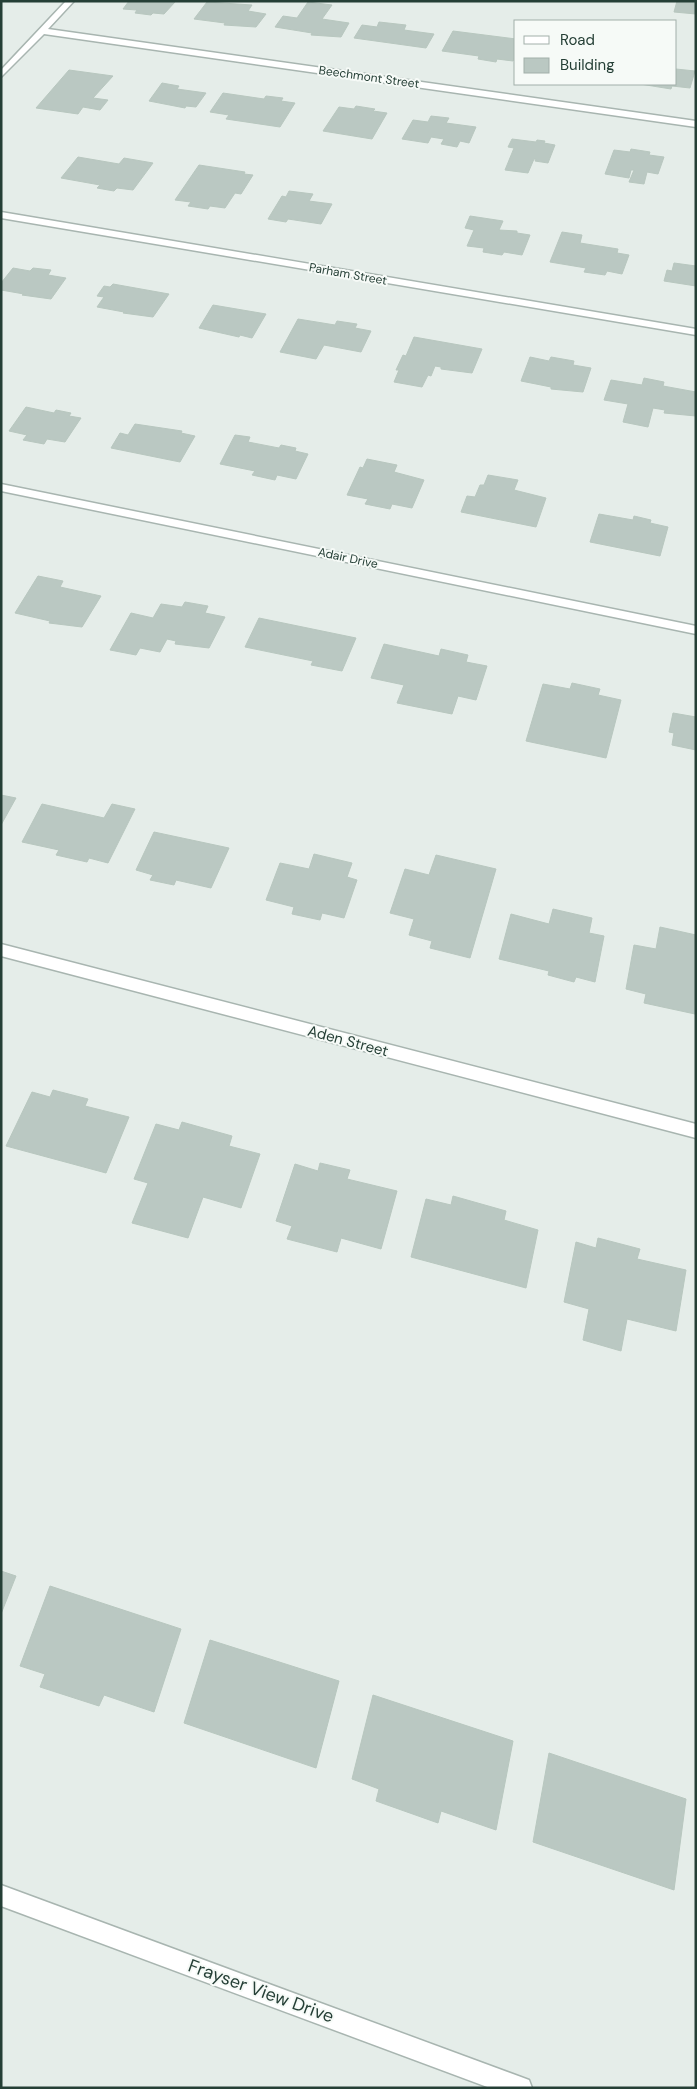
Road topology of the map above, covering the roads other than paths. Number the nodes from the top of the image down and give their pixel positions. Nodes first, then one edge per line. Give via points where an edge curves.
1 (70, 1) edge
2 (42, 31) junction
3 (1, 76) edge
4 (696, 124) edge
5 (1, 215) edge
6 (696, 332) edge
7 (1, 487) edge
8 (696, 630) edge
9 (1, 950) edge
10 (696, 1131) edge
11 (1, 1895) edge
12 (522, 2088) edge

1 - 2 street
2 - 3 street
2 - 4 street, Beechmont Street
5 - 6 street, Parham Street
7 - 8 street, Adair Drive
9 - 10 street, Aden Street
11 - 12 street, Frayser View Drive

